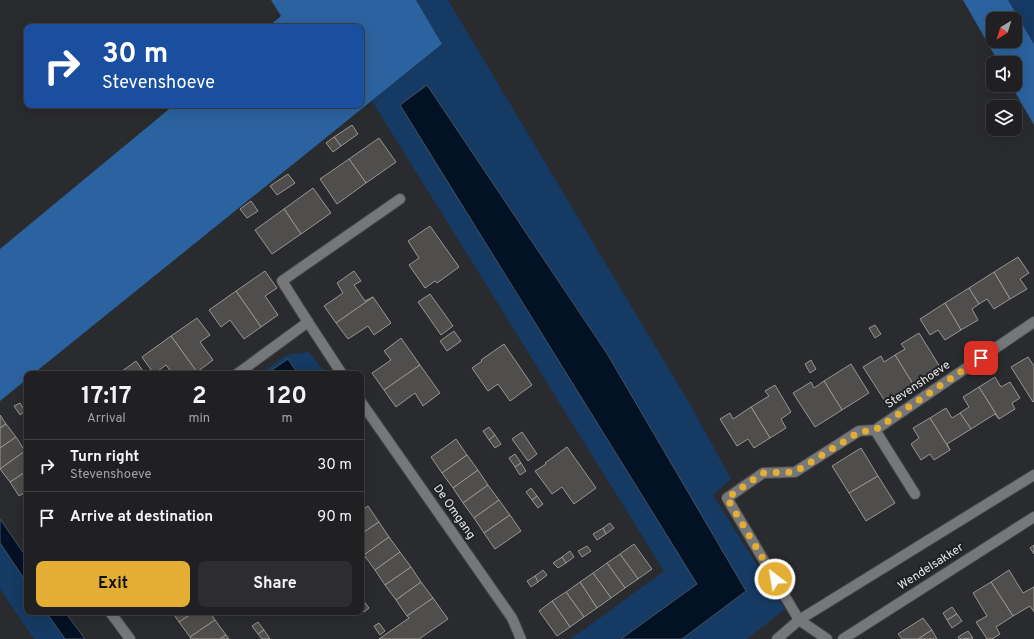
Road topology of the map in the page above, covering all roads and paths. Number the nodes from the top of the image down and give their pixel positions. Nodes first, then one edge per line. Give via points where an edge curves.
1 (400, 199) dead end
2 (308, 322) junction
3 (1034, 322) edge
4 (241, 371) edge
5 (340, 371) edge
6 (364, 406) edge
7 (875, 430) junction
8 (1034, 474) edge
9 (915, 494) dead end
10 (1034, 517) edge
11 (112, 615) edge
12 (799, 620) junction
13 (130, 639) edge
14 (521, 639) edge
15 (777, 639) edge
16 (827, 639) edge
17 (843, 639) edge

1 - 2 street via 282,281
2 - 4 street
2 - 5 street
3 - 7 street, Stevenshoeve
6 - 14 street, De Omgang via 512,618
7 - 9 street
7 - 12 street, Stevenshoeve via 859,432 795,472 763,473 727,498
8 - 12 street
10 - 17 street, Wendelsakker
11 - 13 street
12 - 15 street
12 - 16 street

